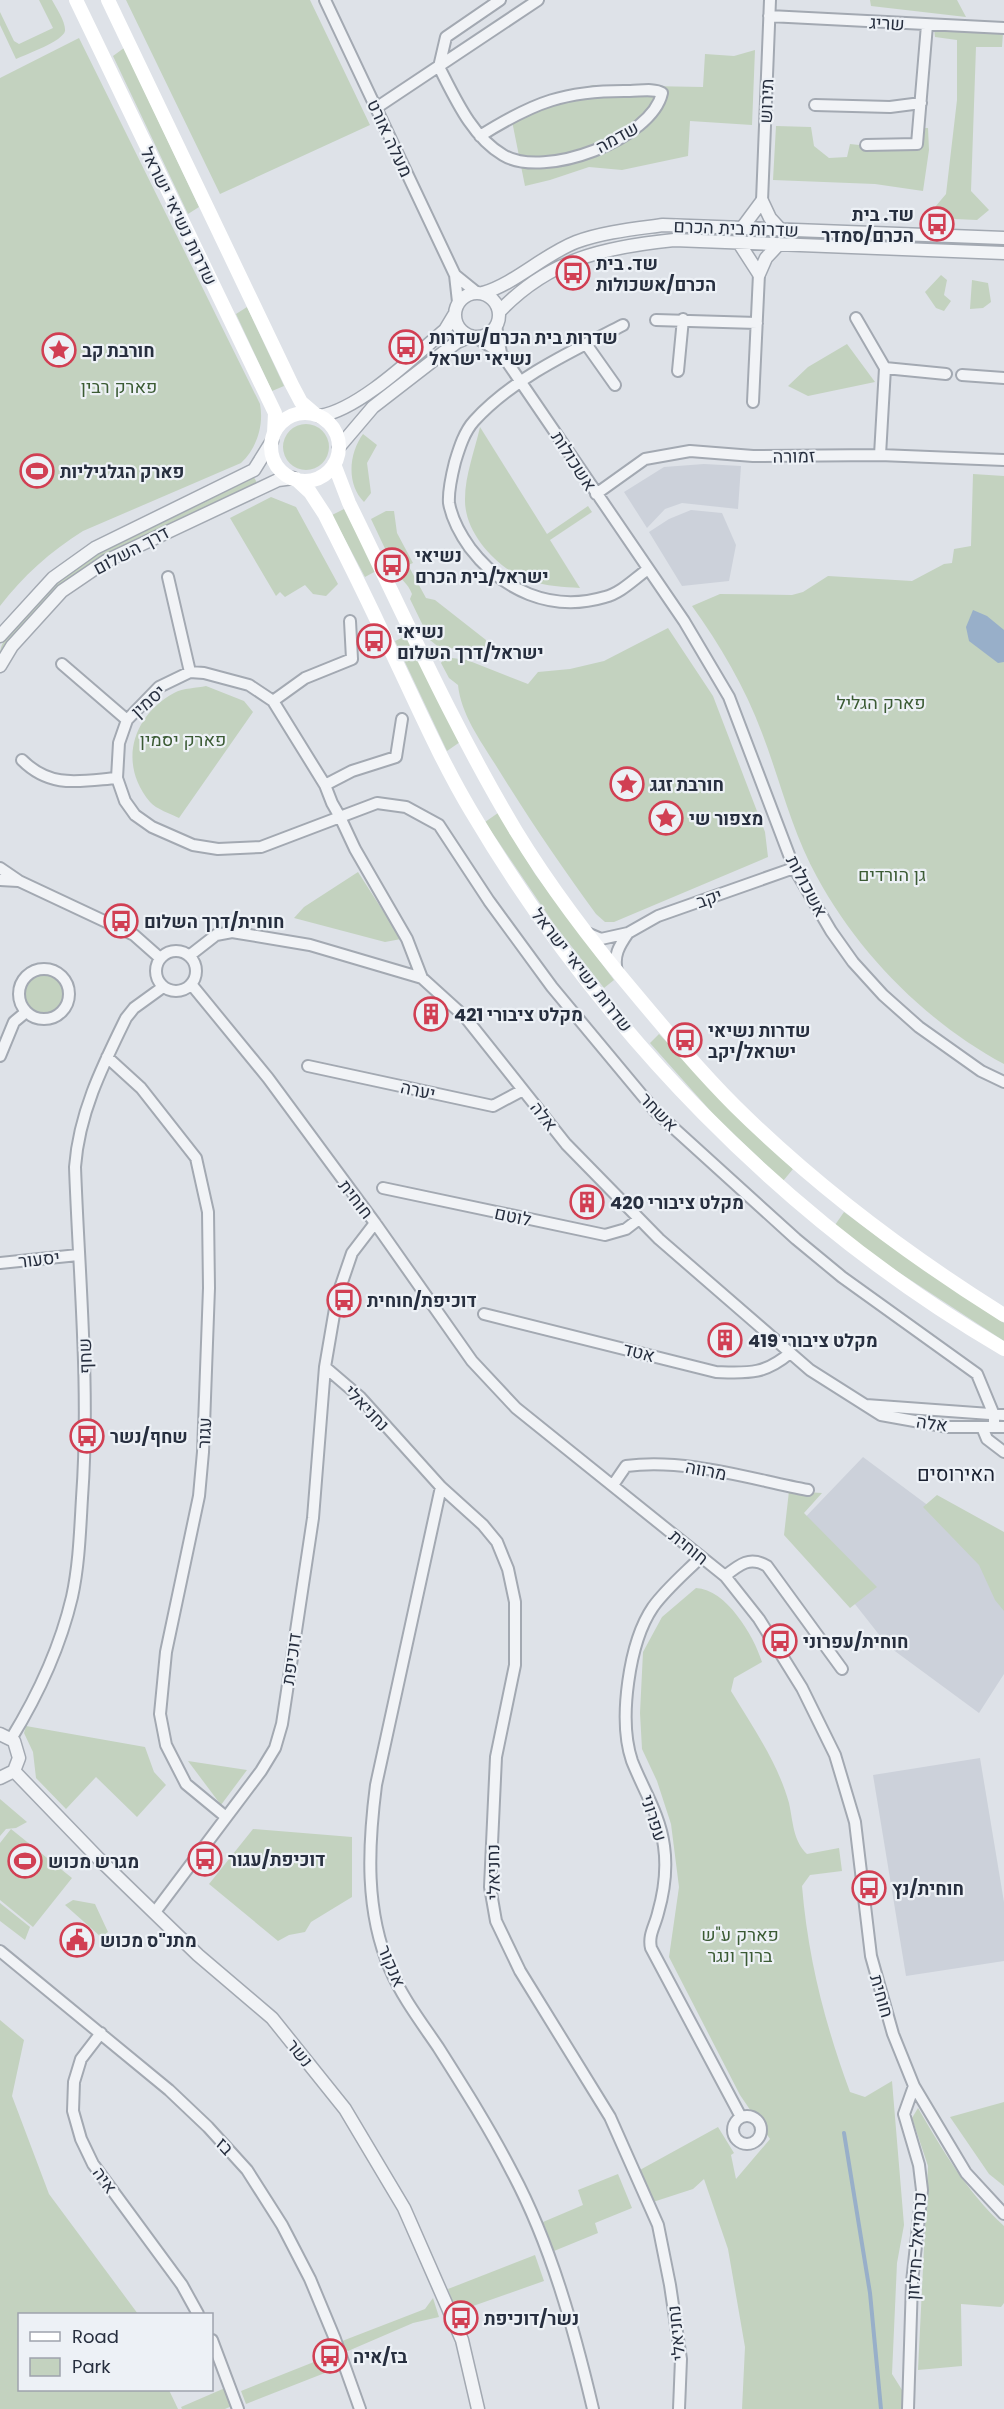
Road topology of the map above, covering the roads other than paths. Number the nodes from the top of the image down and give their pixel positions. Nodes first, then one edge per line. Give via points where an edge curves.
1 (76, 0) edge
2 (108, 0) edge
3 (325, 0) edge
4 (500, 0) edge
5 (538, 0) edge
6 (770, 0) edge
7 (770, 16) junction
8 (927, 25) junction
9 (1004, 28) edge
10 (439, 68) junction
11 (921, 103) junction
12 (815, 105) dead end
13 (376, 108) junction
14 (480, 136) junction
15 (866, 145) dead end
16 (762, 201) junction
17 (742, 228) junction
18 (781, 230) junction
19 (1004, 237) edge
20 (739, 243) junction
21 (779, 244) junction
22 (1004, 253) edge
23 (759, 274) junction
24 (455, 275) junction
25 (479, 292) junction
26 (458, 302) junction
27 (499, 312) junction
28 (454, 315) junction
29 (856, 318) dead end
30 (683, 319) junction
31 (656, 320) dead end
32 (757, 323) junction
33 (623, 325) dead end
34 (496, 326) junction
35 (473, 336) junction
36 (586, 344) junction
37 (501, 354) junction
38 (885, 368) junction
39 (678, 372) dead end
40 (946, 374) dead end
41 (962, 375) dead end
42 (1004, 378) edge
43 (521, 381) junction
44 (615, 385) dead end
45 (753, 402) dead end
46 (317, 416) junction
47 (273, 437) junction
48 (339, 447) junction
49 (880, 455) junction
50 (1004, 460) edge
51 (334, 464) junction
52 (294, 479) junction
53 (596, 494) junction
54 (647, 570) junction
55 (168, 577) dead end
56 (350, 621) dead end
57 (0, 636) edge
58 (62, 664) dead end
59 (0, 666) edge
60 (190, 672) junction
61 (273, 701) junction
62 (402, 719) dead end
63 (127, 720) junction
64 (22, 760) dead end
65 (117, 778) junction
66 (325, 785) junction
67 (340, 817) junction
68 (0, 868) edge
69 (794, 868) junction
70 (0, 880) edge
71 (19, 881) junction
72 (586, 933) junction
73 (627, 933) junction
74 (189, 956) junction
75 (160, 958) junction
76 (617, 972) junction
77 (422, 978) junction
78 (192, 984) junction
79 (163, 987) junction
80 (26, 1012) junction
81 (0, 1056) edge
82 (107, 1058) junction
83 (308, 1066) dead end
84 (1004, 1082) edge
85 (523, 1090) junction
86 (383, 1188) dead end
87 (639, 1219) junction
88 (375, 1223) junction
89 (78, 1255) junction
90 (0, 1263) edge
91 (484, 1314) dead end
92 (1004, 1316) edge
93 (1004, 1349) edge
94 (790, 1353) junction
95 (325, 1367) junction
96 (862, 1405) junction
97 (999, 1415) edge
98 (982, 1427) junction
99 (999, 1427) edge
100 (1004, 1452) edge
101 (613, 1485) junction
102 (441, 1487) junction
103 (808, 1490) dead end
104 (700, 1558) junction
105 (725, 1576) junction
106 (842, 1669) dead end
107 (6, 1736) edge
108 (14, 1770) junction
109 (0, 1778) edge
110 (226, 1818) junction
111 (155, 1912) junction
112 (0, 1950) edge
113 (101, 2032) junction
114 (914, 2086) junction
115 (741, 2117) dead end
116 (1004, 2214) edge
117 (197, 2313) edge
118 (213, 2343) edge
119 (238, 2409) edge
120 (360, 2409) edge
121 (478, 2409) edge
122 (593, 2409) edge
123 (679, 2409) edge
124 (908, 2409) edge

1 - 47 main road, שדרות נשיאי ישראל via 275,413
2 - 46 main road, שדרות נשיאי ישראל via 292,385 301,402
3 - 13 street, מעלה אורט
4 - 10 street via 446,37
5 - 10 street
6 - 7 street, תירוש
7 - 8 street, שריג
7 - 16 street, תירוש
8 - 9 street, שריג
8 - 11 street
10 - 13 street
10 - 14 street, שדמה
11 - 12 street via 890,107
11 - 15 street via 917,144
13 - 24 street, מעלה אורט
14 - 14 street, שדמה via 516,161 559,163 591,152 644,123 656,110 662,93 591,90 562,96 524,110
16 - 17 street
16 - 18 street
17 - 18 street, שדרות בית הכרם
17 - 25 street, שדרות בית הכרם via 663,225 586,239 532,264 494,289
18 - 19 street, שדרות בית הכרם
20 - 21 street, שדרות בית הכרם
20 - 23 street
20 - 27 street, שדרות בית הכרם via 674,240 600,251 531,282
21 - 22 street, שדרות בית הכרם
21 - 23 street via 766,258
23 - 32 street
24 - 25 street, מעלה אורט
24 - 26 street, מעלה אורט
25 - 26 street via 469,293
25 - 27 street via 494,300
26 - 28 street
27 - 34 street
28 - 35 street via 459,328
28 - 46 street via 445,330 364,396 337,413
29 - 38 street
30 - 31 street
30 - 32 street
30 - 39 street
32 - 45 street
33 - 36 street
34 - 35 street via 485,336
34 - 37 street, אשכולות
35 - 37 street, אשכולות
35 - 48 street via 457,342 373,407
36 - 43 street
36 - 44 street
37 - 43 street, אשכולות
38 - 40 street
38 - 49 street
41 - 42 street
43 - 53 street, אשכולות
43 - 54 street via 472,422 459,447 449,502 457,530 485,568 518,592 535,598 573,602 607,597
46 - 47 main road via 292,416
46 - 48 main road via 332,426
47 - 52 main road via 277,465
47 - 57 street, דרך השלום via 254,470 95,548 53,578
48 - 51 main road
49 - 50 street, זמורה
49 - 53 street, זמורה via 753,456 690,451 662,454 645,459
51 - 52 main road via 316,479
51 - 72 main road, שדרות נשיאי ישראל via 349,503 467,744 550,885
52 - 59 street, דרך השלום via 263,486 106,561 62,591 12,646
52 - 93 main road, שדרות נשיאי ישראל via 310,492 325,515 469,808 530,903 592,985 674,1083 767,1176 898,1281
53 - 54 street, אשכולות
54 - 69 street, אשכולות via 684,621 729,697
55 - 60 street
56 - 61 street via 352,659 305,678
58 - 63 street
60 - 61 street via 249,685
60 - 63 street, יסמין via 159,687
61 - 66 street
62 - 66 street via 396,757 352,771
63 - 65 street, יסמין via 119,743
64 - 65 street via 34,772 60,782
65 - 67 street, יסמין via 124,801 135,815 193,845 218,849 261,847
66 - 67 street
67 - 77 street via 407,939
67 - 97 street, אשחר via 377,803 406,807 439,825 552,987 656,1112 805,1247 977,1374
68 - 71 street
69 - 73 street, יקב via 658,916
69 - 84 street, אשכולות via 831,931 883,995 919,1027 981,1071
70 - 71 street
71 - 75 street via 134,935
72 - 73 street, יקב via 601,939
72 - 76 main road, שדרות נשיאי ישראל
73 - 76 street via 618,948
74 - 75 street via 178,951
74 - 77 street, אלה via 216,935 232,932 310,945
74 - 78 street via 196,966
75 - 79 street via 156,969
76 - 92 main road, שדרות נשיאי ישראל via 694,1064 786,1154 878,1229
77 - 85 street, אלה via 465,1017
78 - 79 street via 175,991
78 - 88 street, חוחית via 261,1069
79 - 82 street, שחף via 134,1008
80 - 80 street via 46,1019 64,1009 69,990 59,974 42,969 25,977 19,994
80 - 81 street via 14,1022
82 - 89 street, שחף via 77,1136
82 - 110 street, עגור via 141,1088 196,1158 208,1212 209,1288 199,1496 166,1652 160,1714 166,1744 182,1777
83 - 85 street, יערה via 493,1106
85 - 87 street, אלה via 566,1144
86 - 87 street, לוטם via 606,1235
87 - 94 street, אלה
88 - 95 street, דוכיפת via 352,1253 337,1297
88 - 101 street, חוחית via 472,1361 516,1408
89 - 90 street, יסעור
89 - 107 street, שחף via 87,1403 78,1560 53,1658
91 - 94 street, אטד via 716,1372 756,1373
94 - 96 street, אלה
95 - 102 street, נחניאלי via 360,1397
95 - 110 street, דוכיפת via 313,1518 282,1724 261,1771
96 - 97 street, אלה
96 - 98 street, אלה via 881,1415 948,1427
97 - 99 street, אשחר
98 - 99 street, אלה
98 - 100 street via 987,1439
101 - 103 street, מרווה via 626,1466 650,1463 675,1464
101 - 104 street, חוחית
102 - 122 street, אנקור via 380,1762 370,1828 370,1892 375,1923 390,1970 513,2174 553,2267
102 - 123 street, נחניאלי via 496,1542 508,1569 515,1602 515,1665 496,1756 490,1887 496,1921 520,1971 610,2117 658,2225 681,2359
104 - 105 street, חוחית
104 - 115 street, עפרוני via 653,1607 640,1631 627,1704 626,1737 664,1846 665,1876 649,1939 651,1948
105 - 106 street via 743,1562 757,1560 767,1566
105 - 114 street, חוחית via 759,1619 802,1688 835,1755 855,1822 871,1956 893,2034
107 - 108 street via 19,1754
108 - 109 street
108 - 111 street, נשר
110 - 111 street, דוכיפת
111 - 121 street, נשר via 272,2018 345,2109 404,2208 462,2340
112 - 113 street, בז
113 - 117 street, איה via 81,2059 74,2082 73,2111 81,2139 93,2164 182,2285
113 - 120 street, בז via 177,2097 247,2170 310,2279 336,2338
114 - 116 street, חוחית via 966,2173
114 - 124 street, כרמיאל-חילזון via 904,2114 920,2165 922,2190 912,2282
118 - 119 street

